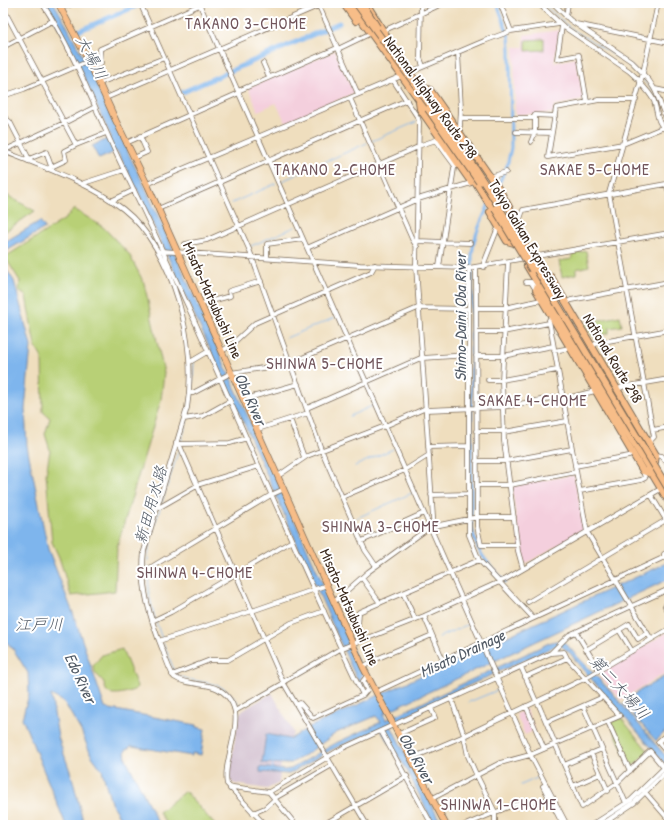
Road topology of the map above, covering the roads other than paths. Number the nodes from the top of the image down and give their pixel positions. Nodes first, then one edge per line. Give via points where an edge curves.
1 (42, 3) edge
2 (74, 3) edge
3 (140, 3) edge
4 (325, 3) edge
5 (343, 3) edge
6 (350, 3) edge
7 (357, 3) edge
8 (362, 3) edge
9 (366, 3) edge
10 (421, 3) edge
11 (444, 3) edge
12 (538, 3) edge
13 (553, 3) edge
14 (568, 3) edge
15 (658, 3) edge
16 (201, 4) edge
17 (502, 4) edge
18 (318, 5) edge
19 (59, 6) edge
20 (3, 8) edge
21 (420, 13) junction
22 (566, 18) junction
23 (52, 21) junction
24 (560, 24) junction
25 (576, 24) junction
26 (151, 26) junction
27 (383, 30) junction
28 (511, 31) junction
29 (367, 35) junction
30 (19, 38) junction
31 (650, 39) junction
32 (669, 43) edge
33 (3, 47) edge
34 (338, 48) junction
35 (220, 49) junction
36 (458, 52) junction
37 (397, 53) junction
38 (164, 58) junction
39 (389, 60) junction
40 (88, 62) junction
41 (263, 63) dead end
42 (77, 66) junction
43 (424, 66) junction
44 (92, 68) junction
45 (170, 71) junction
46 (411, 72) junction
47 (643, 74) junction
48 (401, 76) junction
49 (269, 77) junction
50 (393, 80) junction
51 (640, 81) junction
52 (42, 82) junction
53 (100, 83) junction
54 (419, 87) junction
55 (655, 89) junction
56 (238, 92) junction
57 (669, 92) edge
58 (358, 94) junction
59 (3, 96) edge
60 (106, 98) junction
61 (350, 98) junction
62 (406, 100) junction
63 (419, 100) junction
64 (636, 100) junction
65 (587, 102) junction
66 (95, 107) junction
67 (190, 115) junction
68 (3, 116) edge
69 (535, 116) junction
70 (555, 116) junction
71 (427, 118) junction
72 (461, 118) junction
73 (360, 121) junction
74 (419, 122) junction
75 (64, 123) junction
76 (669, 124) edge
77 (662, 127) junction
78 (457, 128) junction
79 (516, 132) dead end
80 (535, 132) junction
81 (106, 133) junction
82 (552, 133) junction
83 (669, 133) edge
84 (140, 136) junction
85 (258, 137) junction
86 (438, 139) junction
87 (531, 142) dead end
88 (21, 143) junction
89 (126, 143) junction
90 (623, 144) junction
91 (76, 145) junction
92 (418, 147) junction
93 (3, 151) edge
94 (134, 158) junction
95 (209, 158) junction
96 (28, 160) junction
97 (269, 161) junction
98 (379, 164) junction
99 (456, 165) junction
100 (51, 166) junction
101 (47, 169) junction
102 (124, 170) junction
103 (506, 172) dead end
104 (490, 177) junction
105 (220, 182) junction
106 (471, 182) junction
107 (667, 183) edge
108 (147, 184) junction
109 (83, 185) junction
110 (450, 189) junction
111 (134, 190) junction
112 (669, 192) edge
113 (481, 194) junction
114 (609, 195) junction
115 (418, 199) junction
116 (496, 199) joint
117 (111, 201) junction
118 (288, 204) junction
119 (398, 207) junction
120 (158, 209) junction
121 (491, 210) junction
122 (517, 221) junction
123 (239, 226) junction
124 (499, 229) junction
125 (669, 233) edge
126 (520, 236) junction
127 (303, 239) junction
128 (417, 240) junction
129 (442, 242) junction
130 (618, 242) junction
131 (470, 243) dead end
132 (514, 243) junction
133 (417, 247) junction
134 (307, 248) junction
135 (157, 251) junction
136 (164, 251) junction
137 (177, 253) junction
138 (189, 253) junction
139 (252, 257) junction
140 (267, 258) junction
141 (533, 258) junction
142 (523, 259) junction
143 (313, 261) junction
144 (508, 262) junction
145 (375, 265) junction
146 (416, 266) junction
147 (439, 267) junction
148 (484, 267) junction
149 (469, 268) junction
150 (476, 268) junction
151 (541, 272) junction
152 (261, 281) junction
153 (526, 282) dead end
154 (669, 282) edge
155 (537, 287) junction
156 (627, 290) junction
157 (326, 292) junction
158 (541, 300) junction
159 (566, 303) junction
160 (201, 304) junction
161 (420, 307) junction
162 (477, 308) junction
163 (505, 308) junction
164 (469, 309) junction
165 (273, 315) junction
166 (550, 320) junction
167 (669, 330) edge
168 (477, 332) junction
169 (504, 332) junction
170 (635, 336) junction
171 (346, 338) junction
172 (591, 347) junction
173 (570, 348) junction
174 (553, 349) junction
175 (222, 351) junction
176 (207, 352) junction
177 (469, 355) junction
178 (476, 356) junction
179 (503, 356) junction
180 (423, 358) junction
181 (190, 362) junction
182 (290, 363) junction
183 (557, 370) junction
184 (232, 373) junction
185 (220, 378) junction
186 (669, 379) edge
187 (488, 380) dead end
188 (502, 380) junction
189 (366, 382) junction
190 (644, 383) junction
191 (298, 384) junction
192 (617, 390) junction
193 (595, 391) junction
194 (189, 393) junction
195 (562, 397) junction
196 (245, 400) junction
197 (230, 401) junction
198 (469, 407) junction
199 (476, 407) junction
200 (503, 407) junction
201 (307, 408) junction
202 (426, 409) junction
203 (308, 413) junction
204 (184, 419) junction
205 (290, 419) junction
206 (567, 421) junction
207 (385, 426) junction
208 (669, 427) edge
209 (258, 429) junction
210 (653, 430) junction
211 (476, 431) junction
212 (504, 432) junction
213 (247, 438) junction
214 (177, 443) junction
215 (648, 443) junction
216 (469, 446) junction
217 (428, 447) junction
218 (321, 449) junction
219 (572, 449) junction
220 (633, 454) junction
221 (429, 455) junction
222 (304, 457) junction
223 (656, 459) junction
224 (476, 461) junction
225 (506, 461) junction
226 (259, 466) junction
227 (575, 466) junction
228 (669, 466) edge
229 (405, 470) junction
230 (643, 471) junction
231 (576, 472) junction
232 (651, 474) junction
233 (278, 476) junction
234 (669, 484) edge
235 (197, 485) junction
236 (477, 485) junction
237 (510, 485) junction
238 (661, 489) junction
239 (283, 490) junction
240 (669, 490) edge
241 (580, 491) junction
242 (272, 494) junction
243 (469, 494) junction
244 (431, 495) junction
245 (651, 495) junction
246 (342, 497) junction
247 (669, 497) edge
248 (669, 502) edge
249 (156, 505) junction
250 (424, 513) junction
251 (476, 517) junction
252 (514, 517) junction
253 (468, 519) junction
254 (666, 520) junction
255 (669, 524) edge
256 (432, 527) junction
257 (216, 529) junction
258 (587, 532) junction
259 (292, 541) junction
260 (362, 541) junction
261 (517, 545) junction
262 (669, 551) edge
263 (669, 555) edge
264 (603, 558) junction
265 (664, 558) junction
266 (479, 560) junction
267 (376, 566) junction
268 (523, 569) junction
269 (142, 570) junction
270 (450, 573) junction
271 (236, 574) junction
272 (362, 578) junction
273 (617, 581) junction
274 (499, 583) junction
275 (326, 586) junction
276 (669, 589) edge
277 (315, 590) junction
278 (403, 593) junction
279 (462, 600) junction
280 (334, 602) junction
281 (528, 602) dead end
282 (380, 603) junction
283 (669, 604) edge
284 (631, 605) junction
285 (252, 611) junction
286 (324, 611) junction
287 (669, 612) edge
288 (424, 616) junction
289 (533, 618) junction
290 (415, 620) junction
291 (152, 621) junction
292 (669, 629) edge
293 (620, 630) junction
294 (576, 632) junction
295 (647, 633) junction
296 (432, 635) junction
297 (264, 638) junction
298 (651, 639) junction
299 (159, 641) junction
300 (353, 644) junction
301 (482, 644) junction
302 (341, 649) junction
303 (586, 650) junction
304 (632, 651) junction
305 (552, 652) junction
306 (567, 658) junction
307 (443, 660) junction
308 (363, 666) junction
309 (521, 667) junction
310 (597, 671) junction
311 (172, 675) junction
312 (367, 676) junction
313 (496, 677) junction
314 (525, 677) junction
315 (586, 678) junction
316 (284, 682) junction
317 (376, 693) junction
318 (363, 695) junction
319 (603, 697) junction
320 (451, 698) junction
321 (536, 701) junction
322 (297, 705) junction
323 (526, 706) junction
324 (583, 706) junction
325 (431, 708) junction
326 (235, 711) junction
327 (512, 713) junction
328 (546, 722) junction
329 (608, 722) junction
330 (392, 725) junction
331 (593, 728) junction
332 (382, 731) junction
333 (669, 732) edge
334 (399, 734) junction
335 (464, 735) junction
336 (555, 744) junction
337 (544, 749) junction
338 (602, 749) junction
339 (591, 753) junction
340 (530, 755) junction
341 (669, 755) edge
342 (327, 757) junction
343 (412, 758) junction
344 (669, 763) edge
345 (332, 765) junction
346 (564, 765) junction
347 (667, 770) edge
348 (630, 771) junction
349 (476, 774) junction
350 (600, 774) junction
351 (407, 776) junction
352 (617, 783) junction
353 (573, 786) junction
354 (230, 789) junction
355 (608, 791) junction
356 (644, 791) junction
357 (269, 792) junction
358 (275, 798) junction
359 (433, 798) junction
360 (551, 798) junction
361 (626, 803) junction
362 (356, 806) junction
363 (495, 812) junction
364 (253, 813) junction
365 (610, 820) junction
366 (669, 820) edge
367 (430, 824) edge
368 (264, 825) edge
369 (296, 825) edge
370 (323, 825) edge
371 (366, 825) edge
372 (446, 825) edge
373 (465, 825) edge
374 (495, 825) edge
375 (563, 825) edge
376 (567, 825) edge
377 (592, 825) edge
378 (601, 825) edge
379 (613, 825) edge

1 - 23 street
2 - 19 street
3 - 26 street
4 - 18 street
5 - 29 highway
6 - 39 highway, National Highway Route 298
6 - 247 highway, Tokyo Gaikan Expressway, bridge via 485,192
7 - 37 highway, National Highway Route 298
7 - 54 highway, Tokyo Gaikan Expressway, bridge
8 - 54 highway, bridge
9 - 27 highway
10 - 21 street
11 - 21 street
12 - 24 street
13 - 22 street
14 - 22 street
15 - 31 street
16 - 26 street
16 - 35 street
17 - 28 street
18 - 34 street
18 - 35 street
19 - 40 main road, Misato-Matsubushi Line
20 - 30 street
21 - 27 street
21 - 43 street via 420,58
22 - 24 street
22 - 25 street
23 - 30 street
23 - 42 street
24 - 28 street
24 - 51 street
24 - 65 street via 557,59 579,56
25 - 31 street
25 - 47 street via 631,62
26 - 38 street
26 - 44 street via 100,49 101,63
27 - 37 highway
28 - 36 street
29 - 34 street
29 - 39 highway via 384,58
30 - 33 street
30 - 52 street
31 - 32 street
31 - 47 street
34 - 49 street
34 - 58 street
35 - 45 street
35 - 56 street
36 - 43 street
36 - 72 street
37 - 46 highway, National Highway Route 298
38 - 45 street
38 - 53 street
39 - 48 highway, National Highway Route 298
40 - 42 street
40 - 44 main road, Misato-Matsubushi Line
41 - 49 street
42 - 52 street
42 - 66 street
43 - 46 street
44 - 53 main road, Misato-Matsubushi Line
45 - 60 street
45 - 67 street
46 - 48 street
46 - 54 highway, National Highway Route 298
47 - 51 street
47 - 55 street
48 - 50 street
48 - 63 highway, National Highway Route 298
49 - 56 street
50 - 58 street
50 - 62 street
51 - 64 street
51 - 77 street via 652,99
52 - 59 street
52 - 75 street
53 - 60 main road, Misato-Matsubushi Line
54 - 78 highway via 430,90
54 - 116 highway, National Highway Route 298, bridge via 464,147
54 - 240 highway, Tokyo Gaikan Expressway, bridge via 492,195
55 - 57 street
55 - 76 street
56 - 67 street
56 - 85 street
58 - 61 street
60 - 89 main road, Misato-Matsubushi Line
61 - 73 street
61 - 85 street
62 - 73 street
62 - 74 street
63 - 71 highway via 420,109
63 - 113 highway, National Highway Route 298
64 - 65 street
64 - 90 street
65 - 70 street via 556,108
66 - 75 street
66 - 81 street
67 - 84 street
67 - 95 street
68 - 88 street via 10,122
69 - 70 street
69 - 72 street
69 - 80 street
70 - 82 street
71 - 74 street
71 - 86 highway
72 - 78 street via 460,126
73 - 97 street
73 - 98 street
74 - 92 street
75 - 88 street
75 - 91 street
76 - 77 street
77 - 83 street
77 - 90 street
78 - 104 highway
79 - 80 street
80 - 82 street
80 - 87 street
81 - 91 street
81 - 102 street
82 - 90 street via 548,157
84 - 89 street
84 - 94 street via 147,152
85 - 95 street
85 - 97 street
86 - 92 street
86 - 99 highway
88 - 93 street
88 - 96 street
89 - 94 main road, Misato-Matsubushi Line
90 - 114 street
91 - 100 street via 64,150 66,160
92 - 98 street
92 - 115 street
93 - 96 street
94 - 108 main road, Misato-Matsubushi Line
95 - 105 street
95 - 108 street
96 - 100 street via 46,152
96 - 101 street
97 - 105 street
97 - 118 street
98 - 118 street
98 - 119 street
99 - 106 highway
99 - 110 street
100 - 101 street
101 - 109 street
102 - 109 street
102 - 111 street
103 - 104 street
104 - 122 highway
105 - 120 street
105 - 123 street
106 - 110 street
106 - 113 highway
107 - 112 street
107 - 114 street
108 - 120 main road, Misato-Matsubushi Line
109 - 117 street
110 - 115 street
110 - 129 street
111 - 117 street
111 - 136 street
113 - 121 highway
114 - 122 street via 523,210
114 - 130 street
115 - 119 street
115 - 128 street
116 - 126 highway, National Route 298
117 - 135 street via 138,223
118 - 123 street
118 - 127 street
119 - 133 street
119 - 134 street
120 - 137 main road, Misato-Matsubushi Line
121 - 124 highway
121 - 132 highway, National Route 298
122 - 126 highway
123 - 138 street via 207,240 185,244
123 - 139 street
124 - 132 highway via 507,241
124 - 148 street
125 - 130 street
126 - 141 highway, National Route 298
127 - 134 street
127 - 140 street via 267,244
128 - 129 street
128 - 133 street
129 - 131 street
129 - 147 street
130 - 141 street
130 - 156 street
132 - 142 highway, National Route 298
133 - 146 street
134 - 143 street
135 - 136 street
135 - 181 street via 181,313 188,339
136 - 137 street
136 - 176 street
137 - 138 street
137 - 160 main road, Misato-Matsubushi Line
138 - 139 street
139 - 140 street
139 - 152 street
140 - 143 street
141 - 142 street
141 - 151 highway, National Route 298
142 - 144 street
142 - 155 highway, National Route 298
143 - 145 street
143 - 157 street
144 - 148 street
144 - 163 street
145 - 146 street
145 - 157 street via 371,272
146 - 147 street
146 - 161 street
147 - 149 street
148 - 150 street
149 - 150 street
149 - 164 street
150 - 162 street
151 - 159 highway, National Route 298 via 551,277
151 - 223 highway, National Route 298
152 - 160 street via 229,291 230,296
152 - 165 street
153 - 155 street via 531,282
154 - 156 street
155 - 158 highway, National Route 298
155 - 232 highway, National Route 298
156 - 159 street
156 - 170 street
157 - 165 street
157 - 171 street
158 - 163 street
158 - 166 highway, National Route 298
159 - 172 highway, National Route 298
160 - 175 main road, Misato-Matsubushi Line
161 - 164 street
161 - 171 street
161 - 180 street
162 - 163 street
162 - 168 street
163 - 169 street
164 - 177 street
165 - 175 street via 255,323
165 - 182 street
166 - 169 street
166 - 173 highway, National Route 298
166 - 174 street
167 - 170 street
168 - 169 street
168 - 178 street
169 - 179 street
170 - 172 street via 597,343
170 - 190 street
171 - 182 street
171 - 189 street
172 - 192 highway, National Route 298
173 - 174 street
173 - 193 highway, National Route 298
174 - 179 street
174 - 183 street
175 - 184 main road, Misato-Matsubushi Line
176 - 181 street
176 - 185 street
177 - 180 street
177 - 198 street
178 - 179 street
178 - 199 street
179 - 188 street
180 - 189 street
180 - 202 street
181 - 194 street
182 - 184 street
182 - 191 street
183 - 188 street
183 - 195 street
184 - 185 street
184 - 196 main road, Misato-Matsubushi Line
185 - 194 street via 193,394
185 - 197 street
186 - 190 street
187 - 188 street
188 - 200 street
189 - 201 street
189 - 207 street
190 - 192 street
190 - 210 street
191 - 196 street
191 - 201 street
192 - 215 highway, National Route 298
193 - 195 street
193 - 220 highway, National Route 298
194 - 204 street
195 - 200 street
195 - 206 street
196 - 209 main road, Misato-Matsubushi Line
197 - 204 street via 203,416
197 - 213 street
198 - 199 street
198 - 202 street
198 - 216 street
199 - 200 street
199 - 211 street
200 - 212 street
201 - 203 street
202 - 207 street
202 - 217 street
203 - 205 street
203 - 218 street
204 - 214 street
205 - 209 street
205 - 222 street
206 - 212 street
206 - 219 street
207 - 218 street
207 - 229 street
208 - 210 street
209 - 233 main road, Misato-Matsubushi Line
210 - 215 street via 654,437
211 - 212 street
211 - 224 street
212 - 225 street
213 - 214 street via 230,443
213 - 226 street
214 - 235 street
214 - 249 street
215 - 223 highway, National Route 298
216 - 217 street
216 - 243 street
217 - 221 street
218 - 222 street
218 - 246 street
219 - 225 street
219 - 227 street
220 - 227 street
220 - 230 highway, National Route 298
221 - 229 street
221 - 244 street
222 - 233 street
223 - 228 street via 662,456
223 - 234 highway, National Route 298
224 - 225 street
224 - 236 street
225 - 237 street
226 - 235 street
226 - 242 street
227 - 231 street
229 - 246 street
229 - 250 street
230 - 232 highway
230 - 241 street via 645,478 641,480
231 - 237 street
231 - 241 street
232 - 238 highway, National Route 298
233 - 239 main road, Misato-Matsubushi Line
234 - 238 street
235 - 249 street via 160,506
235 - 257 street
236 - 237 street
236 - 251 street
237 - 252 street
238 - 245 street
238 - 248 highway, National Route 298
239 - 242 street
239 - 275 main road, Misato-Matsubushi Line
241 - 258 street
242 - 257 street
242 - 259 street
243 - 244 street
243 - 253 street
244 - 256 street
245 - 254 street
245 - 258 street
246 - 260 street
249 - 269 street via 144,551
250 - 256 street
250 - 260 street
251 - 252 street
251 - 253 street
251 - 261 street via 481,545
252 - 261 street
253 - 256 street
253 - 266 street via 470,535
254 - 255 street
254 - 264 street
256 - 267 street
256 - 270 street
257 - 269 street via 148,569
257 - 271 street
258 - 264 street
258 - 268 street
259 - 271 street
259 - 277 street
260 - 267 street
261 - 268 street
262 - 265 street via 664,554
263 - 265 street
264 - 273 street
264 - 281 street
265 - 273 street
266 - 270 street
266 - 274 street
267 - 272 street
268 - 274 street
269 - 291 street
270 - 278 street
270 - 279 street
271 - 285 street
271 - 291 street
272 - 280 street
272 - 282 street
273 - 284 street
273 - 289 street
274 - 279 street
274 - 289 street
275 - 277 street
275 - 280 main road, Misato-Matsubushi Line
276 - 284 street
277 - 285 street
277 - 286 street
278 - 282 street
278 - 290 street
279 - 288 street
279 - 301 street
280 - 300 main road, Misato-Matsubushi Line
282 - 300 street via 359,612
283 - 287 street via 665,606
284 - 294 street
284 - 295 street
285 - 297 street
285 - 299 street
286 - 297 street via 294,621
286 - 302 street
288 - 290 street
288 - 296 street
289 - 301 street
290 - 300 street
291 - 299 street
292 - 298 street
293 - 295 street via 629,624 638,639
293 - 303 street
293 - 304 street
294 - 303 street
294 - 305 street via 563,640
295 - 298 street
296 - 307 street
296 - 308 street
297 - 311 street via 228,660 210,660
297 - 316 street
298 - 304 street
299 - 311 street
300 - 302 street
300 - 308 main road, Misato-Matsubushi Line
301 - 307 street
301 - 313 street
302 - 316 street
302 - 318 street
303 - 310 street
304 - 310 street
305 - 306 street via 561,651
305 - 309 street
306 - 314 street
306 - 315 street
307 - 317 street
308 - 312 main road, Misato-Matsubushi Line
309 - 313 street
309 - 314 street
310 - 315 street
311 - 326 street via 180,680 217,689 230,701
312 - 317 main road, Misato-Matsubushi Line
312 - 318 street via 363,681 367,690
313 - 320 street
313 - 327 street
314 - 321 street
315 - 319 street
315 - 321 street
316 - 322 street
316 - 326 street
317 - 330 main road, Misato-Matsubushi Line
318 - 322 street via 313,718 300,703
319 - 324 street
319 - 329 street via 620,716
320 - 325 street
320 - 335 street
321 - 323 street
321 - 328 street
322 - 342 street
323 - 327 street
323 - 337 street
324 - 328 street
324 - 331 street
325 - 330 street
325 - 334 street via 435,718
326 - 354 street via 236,722 226,779
327 - 335 street
327 - 340 street
328 - 336 street
329 - 331 street
329 - 348 street
330 - 332 street
330 - 334 main road, Misato-Matsubushi Line
331 - 336 street
331 - 338 street
332 - 342 street
332 - 351 street
333 - 341 street via 658,742
334 - 343 main road, Misato-Matsubushi Line
335 - 343 street
335 - 349 street via 468,758
336 - 337 street
336 - 346 street
337 - 340 street
338 - 339 street
338 - 352 street
339 - 346 street
339 - 350 street
340 - 349 street via 508,760
340 - 360 street
342 - 345 street
342 - 357 street
343 - 359 main road, Misato-Matsubushi Line
344 - 347 street
345 - 358 street
345 - 362 street
346 - 353 street
347 - 348 street via 650,751
347 - 356 street
348 - 352 street
349 - 359 street
349 - 363 street
350 - 353 street
350 - 355 street
351 - 362 street
351 - 367 street
352 - 355 street
352 - 361 street
353 - 355 street via 582,807
354 - 357 street via 233,786
354 - 364 street
356 - 361 street
356 - 365 street
356 - 366 street
357 - 358 street
358 - 364 street via 265,808
358 - 369 street
359 - 372 main road, Misato-Matsubushi Line
360 - 363 street via 513,805
360 - 375 street
360 - 376 street
361 - 377 street
362 - 370 street
362 - 371 street
363 - 373 street
363 - 374 street
364 - 368 street
365 - 378 street
365 - 379 street

